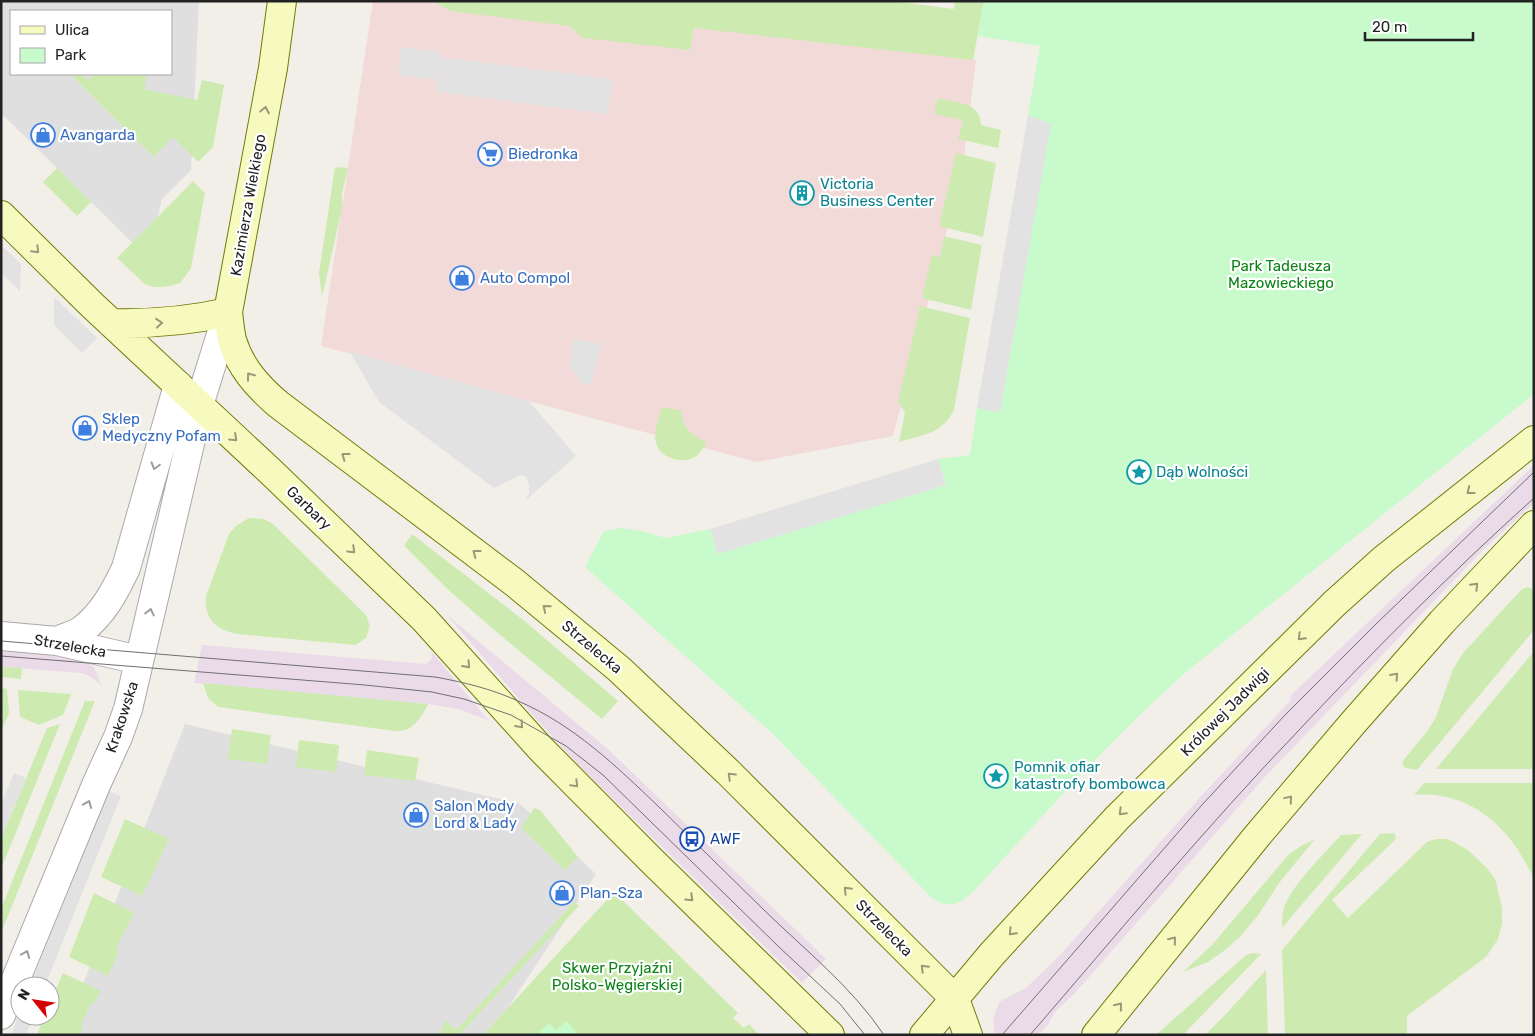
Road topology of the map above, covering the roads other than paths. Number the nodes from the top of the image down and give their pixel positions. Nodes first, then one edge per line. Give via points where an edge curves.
1 (282, 1) edge
2 (1, 215) edge
3 (228, 312) junction
4 (111, 323) junction
5 (178, 385) junction
6 (199, 405) junction
7 (1534, 440) edge
8 (1534, 525) edge
9 (1, 636) edge
10 (56, 641) junction
11 (139, 660) junction
12 (954, 999) junction
13 (1, 1015) edge
14 (830, 1035) edge
15 (924, 1035) edge
16 (968, 1035) edge
17 (1096, 1035) edge

3 -> 1 street, Kazimierza Wielkiego via 273,68
2 -> 4 street, Garbary
4 -> 3 street via 194,320
3 - 6 street, Kazimierza Wielkiego
12 -> 3 street, Strzelecka via 735,779 619,669 515,582 260,389 244,368 232,340
4 - 5 street, Garbary
5 - 6 street, Garbary
5 -> 10 street via 126,568 112,596 96,616 81,631
11 -> 6 street, Krakowska
6 -> 14 street, Garbary via 424,619 541,749
7 -> 12 street, Królowej Jadwigi via 1384,559 1335,603 1116,818
17 -> 8 street via 1353,723
9 - 10 street, Strzelecka
10 - 11 street, Strzelecka
13 -> 11 street, Krakowska via 118,737
12 - 15 street, Królowej Jadwigi
12 - 16 street

